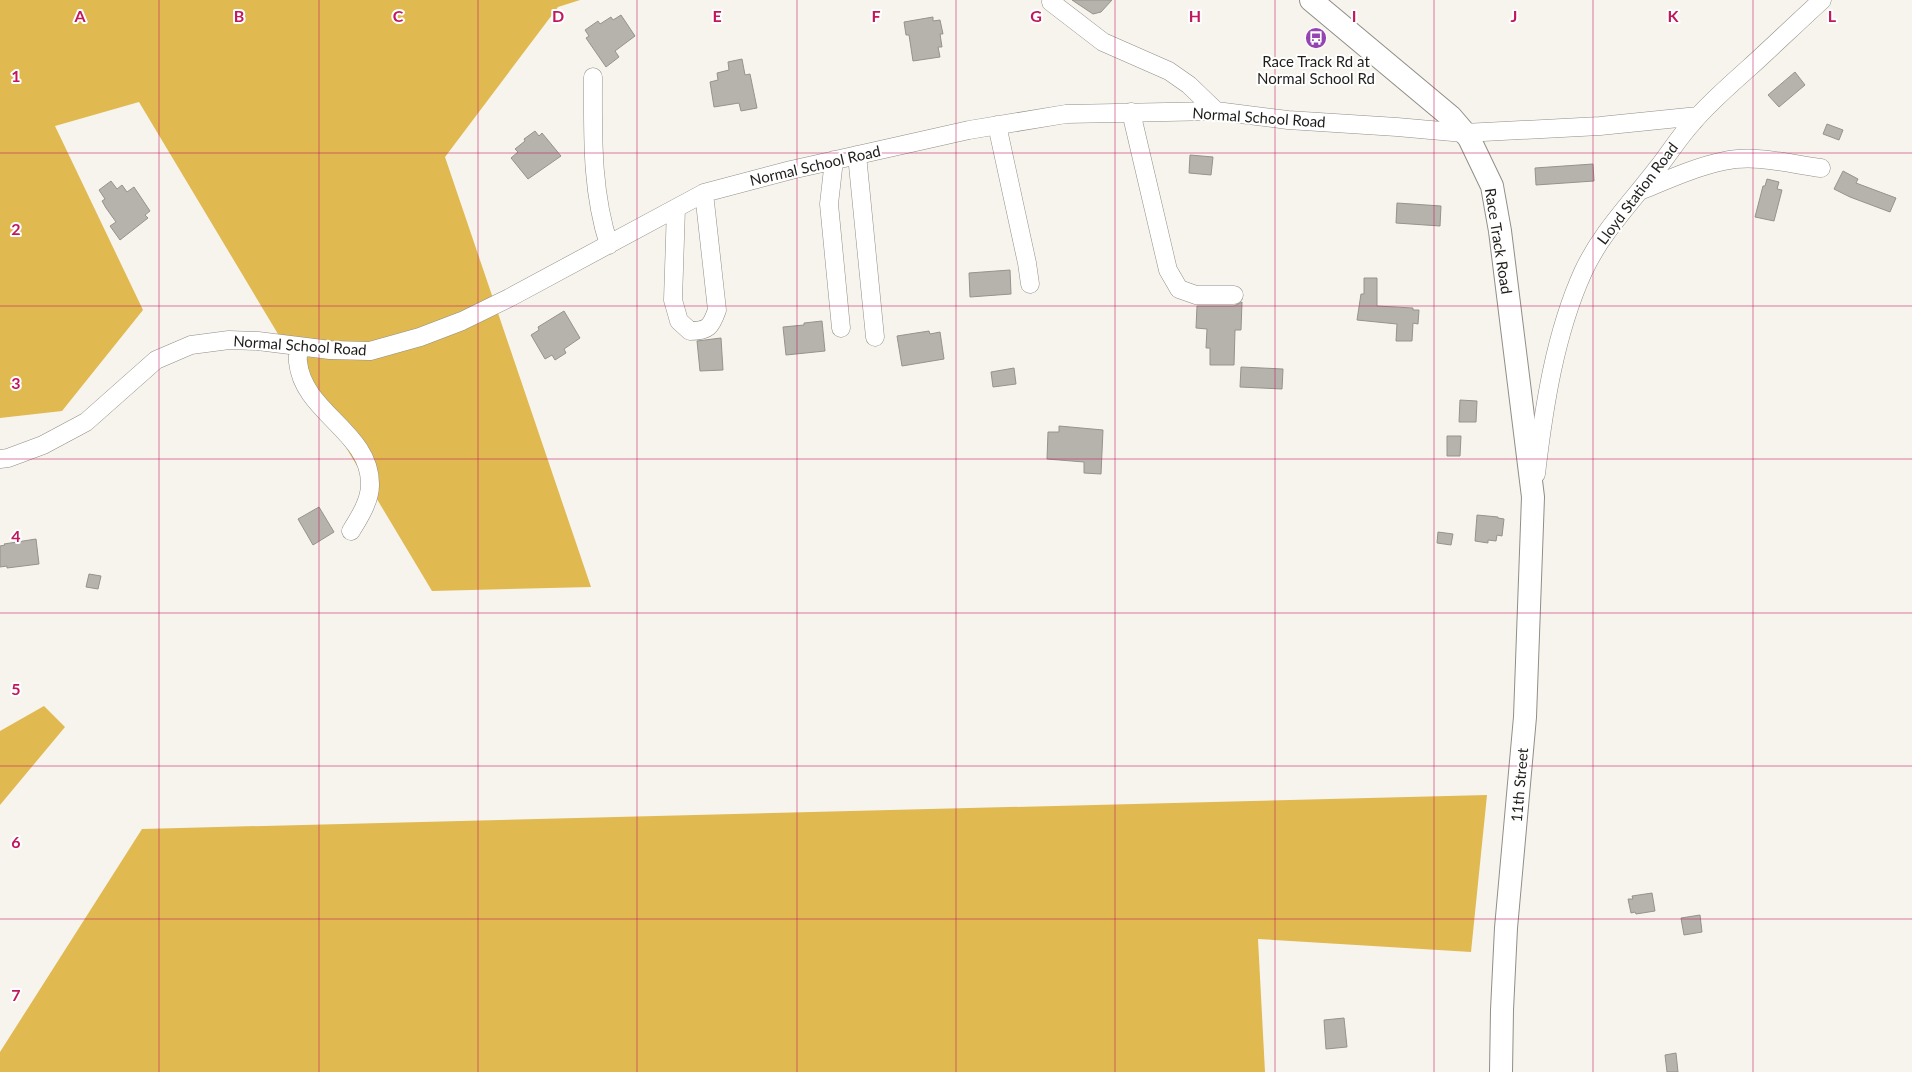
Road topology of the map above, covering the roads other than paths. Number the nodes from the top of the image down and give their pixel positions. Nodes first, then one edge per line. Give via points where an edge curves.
1 (1311, 0) edge
2 (1822, 0) edge
3 (1051, 2) dead end
4 (593, 78) dead end
5 (1216, 111) junction
6 (1131, 112) junction
7 (1695, 120) junction
8 (997, 125) junction
9 (1464, 133) junction
10 (857, 155) junction
11 (834, 160) junction
12 (1821, 168) dead end
13 (1637, 192) junction
14 (704, 193) junction
15 (676, 208) junction
16 (609, 245) junction
17 (1030, 284) dead end
18 (1234, 295) dead end
19 (841, 328) dead end
20 (875, 337) dead end
21 (299, 347) junction
22 (0, 459) edge
23 (1533, 497) junction
24 (351, 531) dead end
25 (1501, 1072) edge

1 - 9 main road, Race Track Road via 1451,117
2 - 7 street, Lloyd Station Road
3 - 5 street via 1103,42 1169,71 1190,85
4 - 16 street via 592,148
5 - 6 street, Normal School Road
5 - 9 street, Normal School Road via 1288,120
6 - 8 street, Normal School Road via 1066,114
6 - 18 street via 1168,270 1179,289 1196,295
7 - 9 street, Normal School Road
7 - 13 street, Lloyd Station Road
8 - 10 street, Normal School Road
8 - 17 street
9 - 23 main road, Race Track Road via 1492,186
10 - 11 street, Normal School Road
10 - 20 street
11 - 14 street, Normal School Road
11 - 19 street via 829,204
12 - 13 street via 1758,159 1726,160
13 - 23 street, Lloyd Station Road via 1593,253 1572,302 1562,332 1542,425
14 - 15 street, Normal School Road
14 - 15 street via 717,310 712,324 703,331 690,331 679,322 673,300
15 - 16 street, Normal School Road
16 - 21 street, Normal School Road via 485,310 420,337 370,350
21 - 22 street, Normal School Road via 229,340 191,345 156,360 86,422 43,445
21 - 24 street via 298,362 306,386 329,416 354,440 368,473 368,495
23 - 25 main road, 11th Street via 1525,717 1506,928

